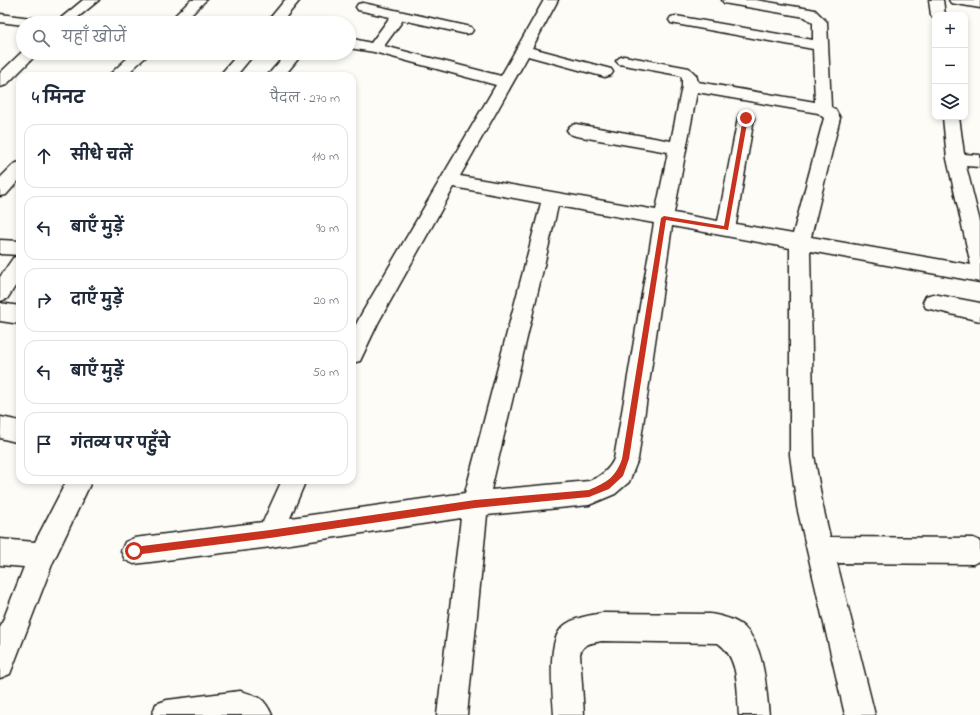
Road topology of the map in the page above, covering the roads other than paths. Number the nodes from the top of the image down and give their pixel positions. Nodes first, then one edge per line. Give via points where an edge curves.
1 (92, 0) edge
2 (200, 0) edge
3 (293, 0) edge
4 (551, 0) edge
5 (729, 0) edge
6 (936, 0) edge
7 (956, 0) edge
8 (980, 4) edge
9 (363, 8) dead end
10 (938, 12) edge
11 (399, 14) junction
12 (71, 16) edge
13 (182, 16) edge
14 (279, 16) edge
15 (0, 18) edge
16 (16, 20) edge
17 (676, 20) dead end
18 (466, 30) dead end
19 (356, 44) edge
20 (821, 46) junction
21 (375, 48) junction
22 (523, 50) junction
23 (23, 60) edge
24 (134, 60) edge
25 (241, 60) edge
26 (289, 60) edge
27 (624, 61) dead end
28 (121, 72) edge
29 (230, 72) edge
30 (278, 72) edge
31 (605, 72) dead end
32 (0, 82) edge
33 (504, 82) junction
34 (690, 86) junction
35 (822, 109) junction
36 (746, 118) dead end
37 (951, 120) edge
38 (576, 130) dead end
39 (678, 148) junction
40 (956, 159) junction
41 (980, 162) edge
42 (16, 172) edge
43 (449, 180) junction
44 (0, 190) edge
45 (551, 198) junction
46 (664, 218) junction
47 (726, 229) junction
48 (800, 242) junction
49 (0, 247) edge
50 (16, 248) edge
51 (980, 263) edge
52 (16, 269) edge
53 (980, 274) edge
54 (0, 293) edge
55 (933, 302) dead end
56 (0, 312) edge
57 (980, 312) edge
58 (16, 314) edge
59 (356, 346) edge
60 (78, 484) edge
61 (292, 484) edge
62 (475, 504) junction
63 (270, 534) junction
64 (821, 550) junction
65 (134, 551) dead end
66 (973, 551) dead end
67 (0, 552) edge
68 (42, 556) junction
69 (0, 664) edge
70 (167, 715) edge
71 (257, 715) edge
72 (452, 715) edge
73 (569, 715) edge
74 (754, 715) edge
75 (860, 715) edge

1 - 12 street
2 - 13 street
3 - 14 street
4 - 22 street
5 - 20 street via 810,13 820,22
6 - 10 street
7 - 8 street
9 - 11 street
11 - 18 street
11 - 21 street
15 - 16 street
17 - 20 street
19 - 21 street
20 - 35 street
21 - 33 street
22 - 31 street
22 - 33 street
23 - 32 street
24 - 28 street
25 - 29 street
26 - 30 street
27 - 34 street via 683,71 691,79
33 - 43 street
34 - 35 street
34 - 39 street
35 - 48 street via 829,113 832,123
36 - 47 street
37 - 40 street
38 - 39 street
39 - 46 street
40 - 41 street
40 - 51 street
42 - 44 street
43 - 45 street
43 - 59 street
45 - 46 street
45 - 62 street
46 - 47 street
46 - 62 street via 626,459 620,474 606,486 589,494
47 - 48 street
48 - 53 street
48 - 64 street via 802,455 810,507
49 - 50 street
52 - 54 street
55 - 57 street
56 - 58 street
60 - 68 street
61 - 63 street
62 - 63 street
62 - 72 street
63 - 65 street
64 - 66 street
64 - 75 street
67 - 68 street
68 - 69 street
70 - 71 street via 240,706 252,708
73 - 74 street via 566,654 570,640 582,631 602,627 710,628 725,631 738,640 746,656

